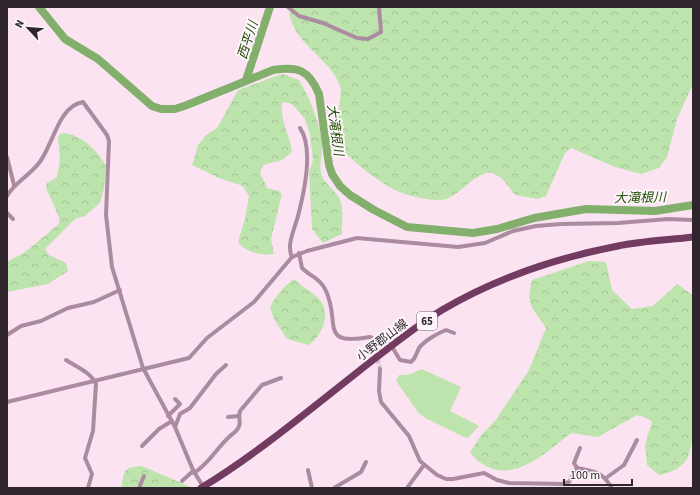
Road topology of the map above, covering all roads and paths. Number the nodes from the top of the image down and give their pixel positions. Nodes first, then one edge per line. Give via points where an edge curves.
1 (288, 7) edge
2 (378, 7) edge
3 (300, 128) dead end
4 (7, 157) edge
5 (14, 184) junction
6 (7, 196) edge
7 (7, 213) edge
8 (13, 219) dead end
9 (693, 220) edge
10 (693, 237) edge
11 (299, 253) junction
12 (292, 257) junction
13 (120, 290) junction
14 (454, 333) dead end
15 (7, 335) edge
16 (391, 345) junction
17 (375, 348) tunnel mouth
18 (66, 360) dead end
19 (226, 365) dead end
20 (143, 368) junction
21 (380, 369) tunnel mouth
22 (281, 378) dead end
23 (94, 380) junction
24 (175, 399) dead end
25 (7, 402) edge
26 (168, 416) junction
27 (239, 416) junction
28 (228, 417) dead end
29 (172, 421) junction
30 (175, 427) junction
31 (637, 440) dead end
32 (142, 446) dead end
33 (580, 448) dead end
34 (366, 462) dead end
35 (424, 465) junction
36 (578, 468) junction
37 (308, 470) dead end
38 (194, 472) junction
39 (144, 476) dead end
40 (606, 478) junction
41 (182, 480) dead end
42 (88, 488) edge
43 (139, 488) edge
44 (203, 488) edge
45 (312, 488) edge
46 (334, 488) edge
47 (407, 488) edge
48 (612, 488) edge

1 - 2 street via 305,19 323,23 357,38 368,39 381,32
3 - 12 street via 306,142 307,154 299,214 290,247
4 - 5 street
5 - 6 street
5 - 13 street via 40,163 60,122 72,107 83,102 109,141 106,188 108,240 112,267
7 - 8 street
9 - 11 street via 668,218 536,226 513,231 485,243 458,247 436,243 357,238
10 - 16 main road, 小野郡山線 / 65 via 619,246 561,259 528,270 442,310
11 - 12 street
11 - 17 street via 302,268 315,277 326,290 336,335 350,340 370,337 374,340
12 - 20 street via 254,302 207,338 189,358
13 - 15 street via 94,302 68,308 21,326
13 - 20 street
14 - 16 street via 444,331 428,340 420,346 415,358 410,362 400,360
16 - 44 main road, 小野郡山線 / 65 via 291,424
18 - 23 street
19 - 30 street via 190,408 180,414
20 - 23 street
20 - 26 street
21 - 35 street via 381,402 409,436
22 - 27 street via 262,386 240,411
23 - 25 street
23 - 42 street via 96,390 93,431 85,458 92,474
24 - 26 street via 180,404
26 - 29 street
27 - 28 street
27 - 38 street via 238,430 218,449 208,463
29 - 30 street
29 - 32 street via 159,429
30 - 38 street
31 - 40 street via 624,465
33 - 36 street via 574,463
34 - 46 street via 361,472
35 - 36 street via 446,478 484,473 500,481 518,484 564,484 571,480
35 - 47 street
36 - 40 street via 597,472
37 - 45 street
38 - 41 street
38 - 44 street
39 - 43 street
40 - 48 street

